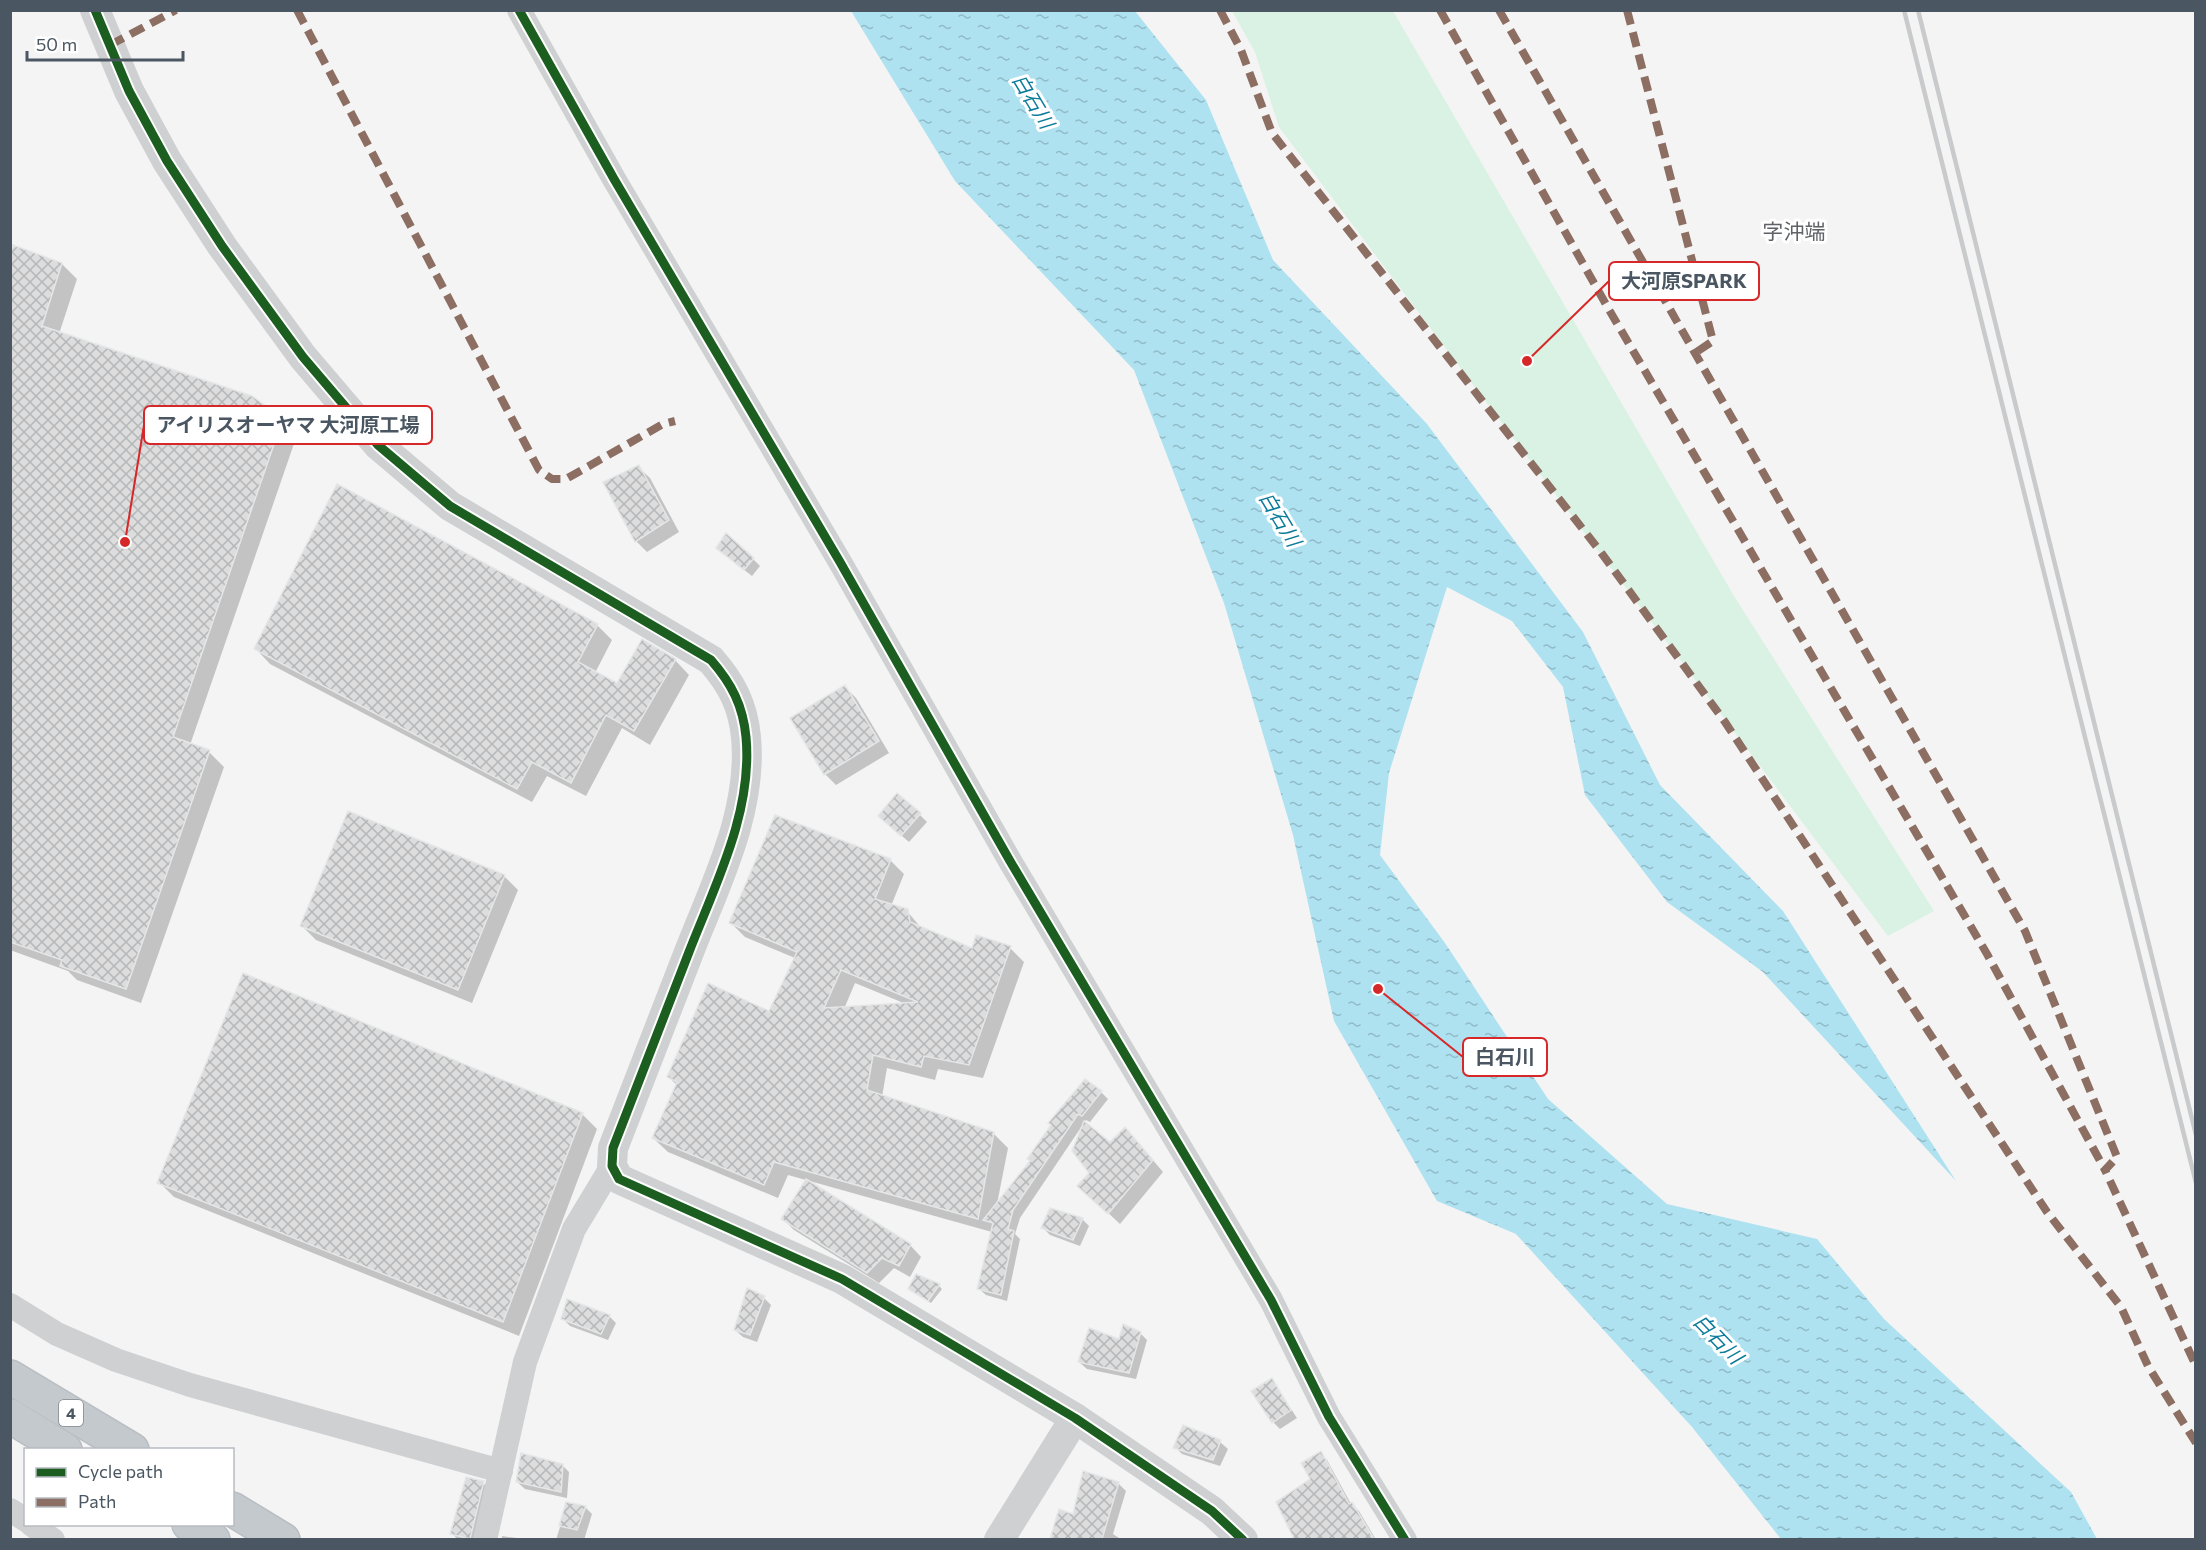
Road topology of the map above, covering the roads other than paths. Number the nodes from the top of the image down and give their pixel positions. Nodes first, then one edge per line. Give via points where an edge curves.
1 (95, 10) edge
2 (519, 10) edge
3 (612, 1166) junction
4 (10, 1305) edge
5 (10, 1377) edge
6 (10, 1416) edge
7 (1074, 1418) junction
8 (64, 1448) edge
9 (130, 1448) edge
10 (501, 1471) junction
11 (10, 1510) edge
12 (234, 1510) edge
13 (24, 1519) edge
14 (35, 1526) edge
15 (192, 1526) edge
16 (53, 1539) edge
17 (213, 1539) edge
18 (283, 1539) edge
19 (485, 1539) edge
20 (999, 1539) edge
21 (1243, 1539) edge
22 (1405, 1539) edge

1 - 3 street via 134,101 222,246 303,357 378,445 450,506 711,660 730,682 740,703 746,738 746,775 734,837 613,1148
2 - 22 street via 1010,861 1271,1300 1329,1417
3 - 7 street via 619,1179 842,1279
3 - 10 street via 574,1229 525,1362
4 - 10 street via 57,1334 116,1360 190,1385
5 - 9 highway, 4
6 - 8 highway, 4
7 - 20 street
7 - 21 street via 1212,1511
10 - 19 street
11 - 13 street
12 - 18 highway
14 - 16 street
15 - 17 highway

